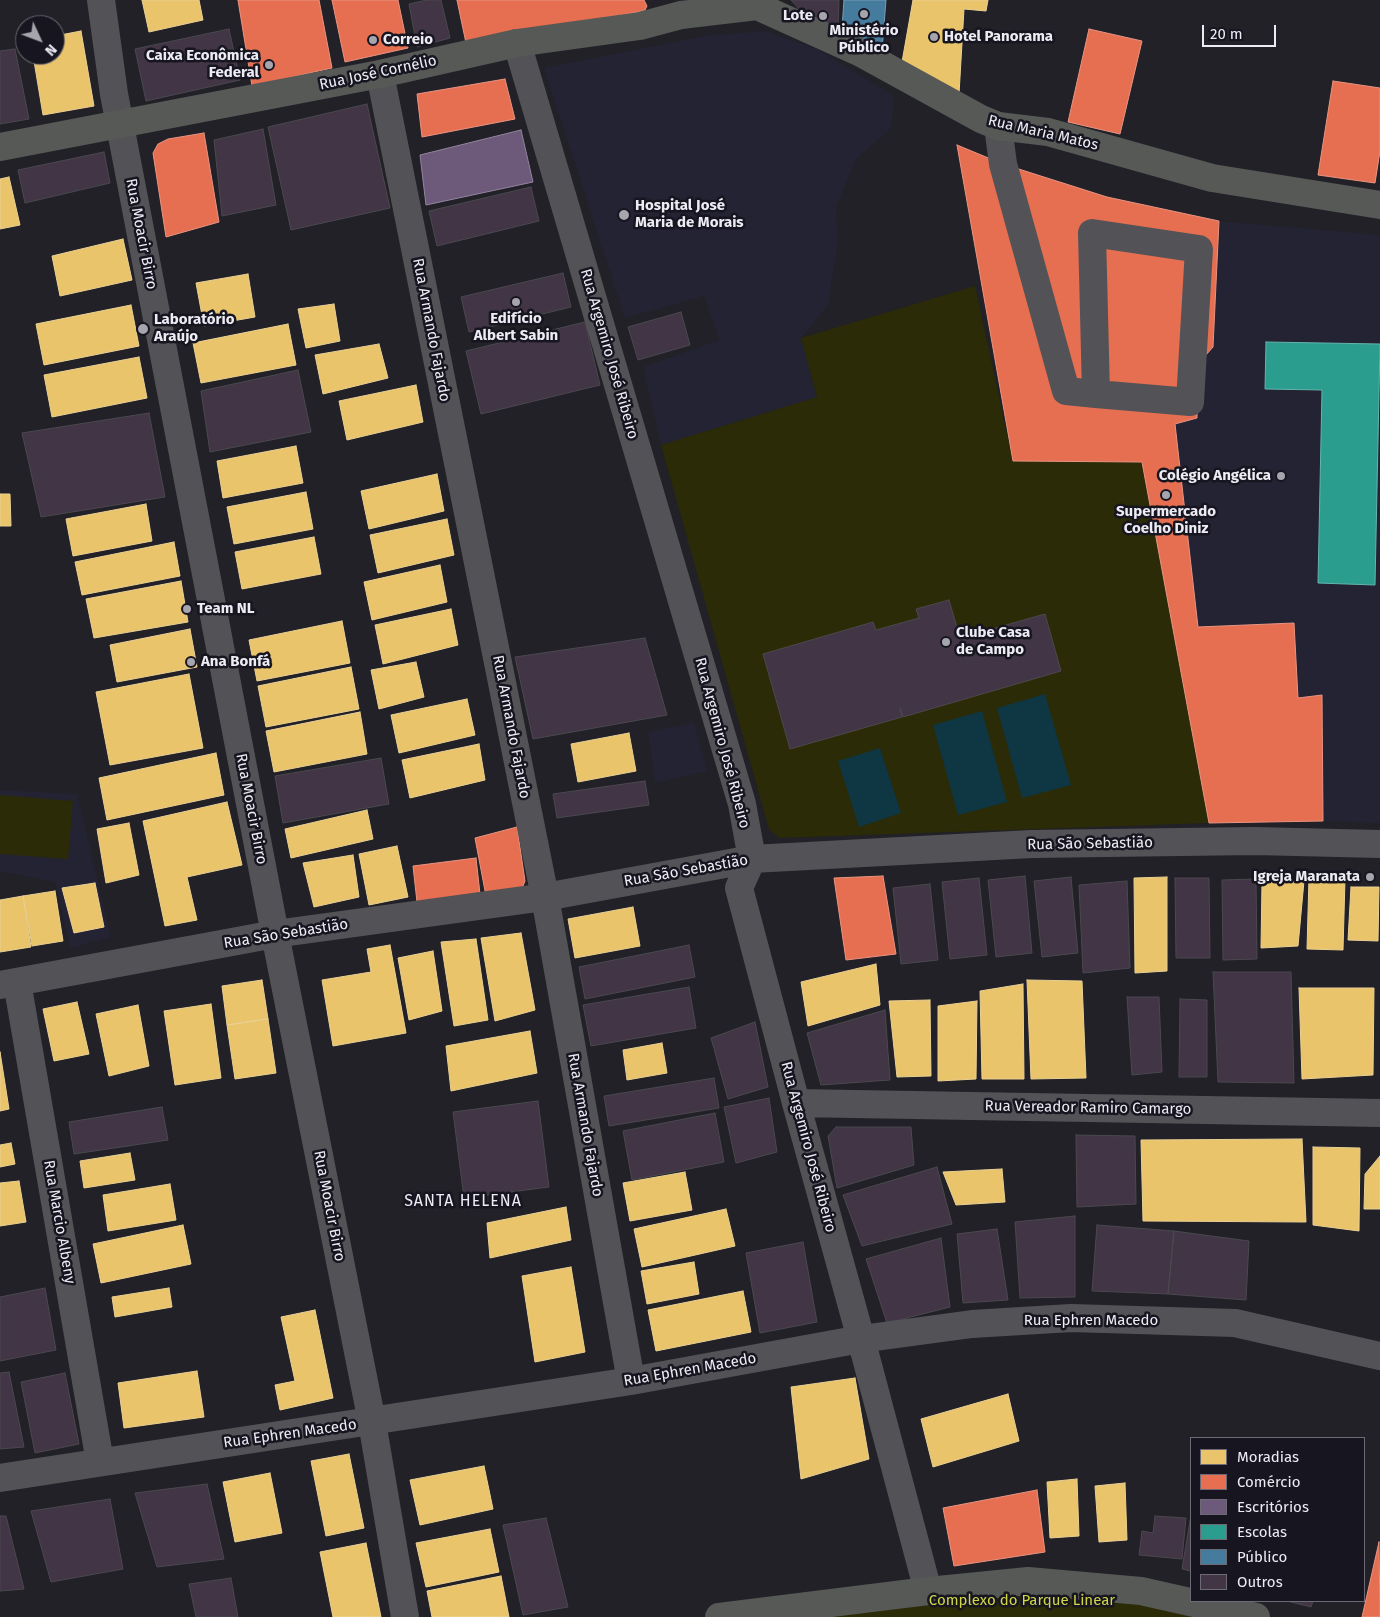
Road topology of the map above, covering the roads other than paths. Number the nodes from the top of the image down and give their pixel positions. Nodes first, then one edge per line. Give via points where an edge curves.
1 (101, 0) edge
2 (757, 3) edge
3 (677, 8) edge
4 (516, 43) junction
5 (380, 74) junction
6 (120, 124) junction
7 (998, 126) junction
8 (0, 147) edge
9 (1380, 205) edge
10 (1096, 394) junction
11 (1380, 844) edge
12 (752, 859) junction
13 (545, 897) junction
14 (275, 934) junction
15 (9, 983) edge
16 (796, 1103) junction
17 (1380, 1112) edge
18 (861, 1339) junction
19 (1380, 1356) edge
20 (630, 1382) junction
21 (372, 1422) junction
22 (100, 1462) junction
23 (0, 1478) edge
24 (928, 1591) junction
25 (404, 1617) edge
26 (719, 1617) edge
27 (1256, 1617) edge

1 - 6 street, Rua Moacir Birro
2 - 3 main road, Rua José Cornélio
2 - 7 main road, Rua Maria Matos via 861,53
3 - 4 main road, Rua José Cornélio via 640,26
4 - 5 main road, Rua José Cornélio
4 - 12 street, Rua Argemiro José Ribeiro via 742,804
5 - 6 main road, Rua José Cornélio
5 - 13 street, Rua Armando Fajardo
6 - 8 main road, Rua José Cornélio
6 - 14 street, Rua Moacir Birro
7 - 9 main road, Rua Maria Matos via 1048,132 1212,178
7 - 10 street via 1003,164 1066,391
10 - 10 street via 1190,402 1200,249 1092,233
11 - 12 street, Rua São Sebastião via 1255,841 1032,844
12 - 13 street, Rua São Sebastião
12 - 16 street, Rua Argemiro José Ribeiro via 739,888
13 - 14 street, Rua São Sebastião
13 - 20 street, Rua Armando Fajardo
14 - 15 street, Rua São Sebastião
14 - 21 street, Rua Moacir Birro
15 - 22 street, Rua Marcio Albeny
16 - 17 street, Rua Vereador Ramiro Camargo
16 - 18 street, Rua Argemiro José Ribeiro
18 - 19 street, Rua Ephren Macedo via 972,1324 1071,1318 1225,1322
18 - 20 street, Rua Ephren Macedo
18 - 24 street, Rua Argemiro José Ribeiro
20 - 21 street, Rua Ephren Macedo
21 - 22 street, Rua Ephren Macedo
21 - 25 street, Rua Moacir Birro
22 - 23 street, Rua Ephren Macedo
24 - 26 main road
24 - 27 main road via 1028,1580 1141,1591

